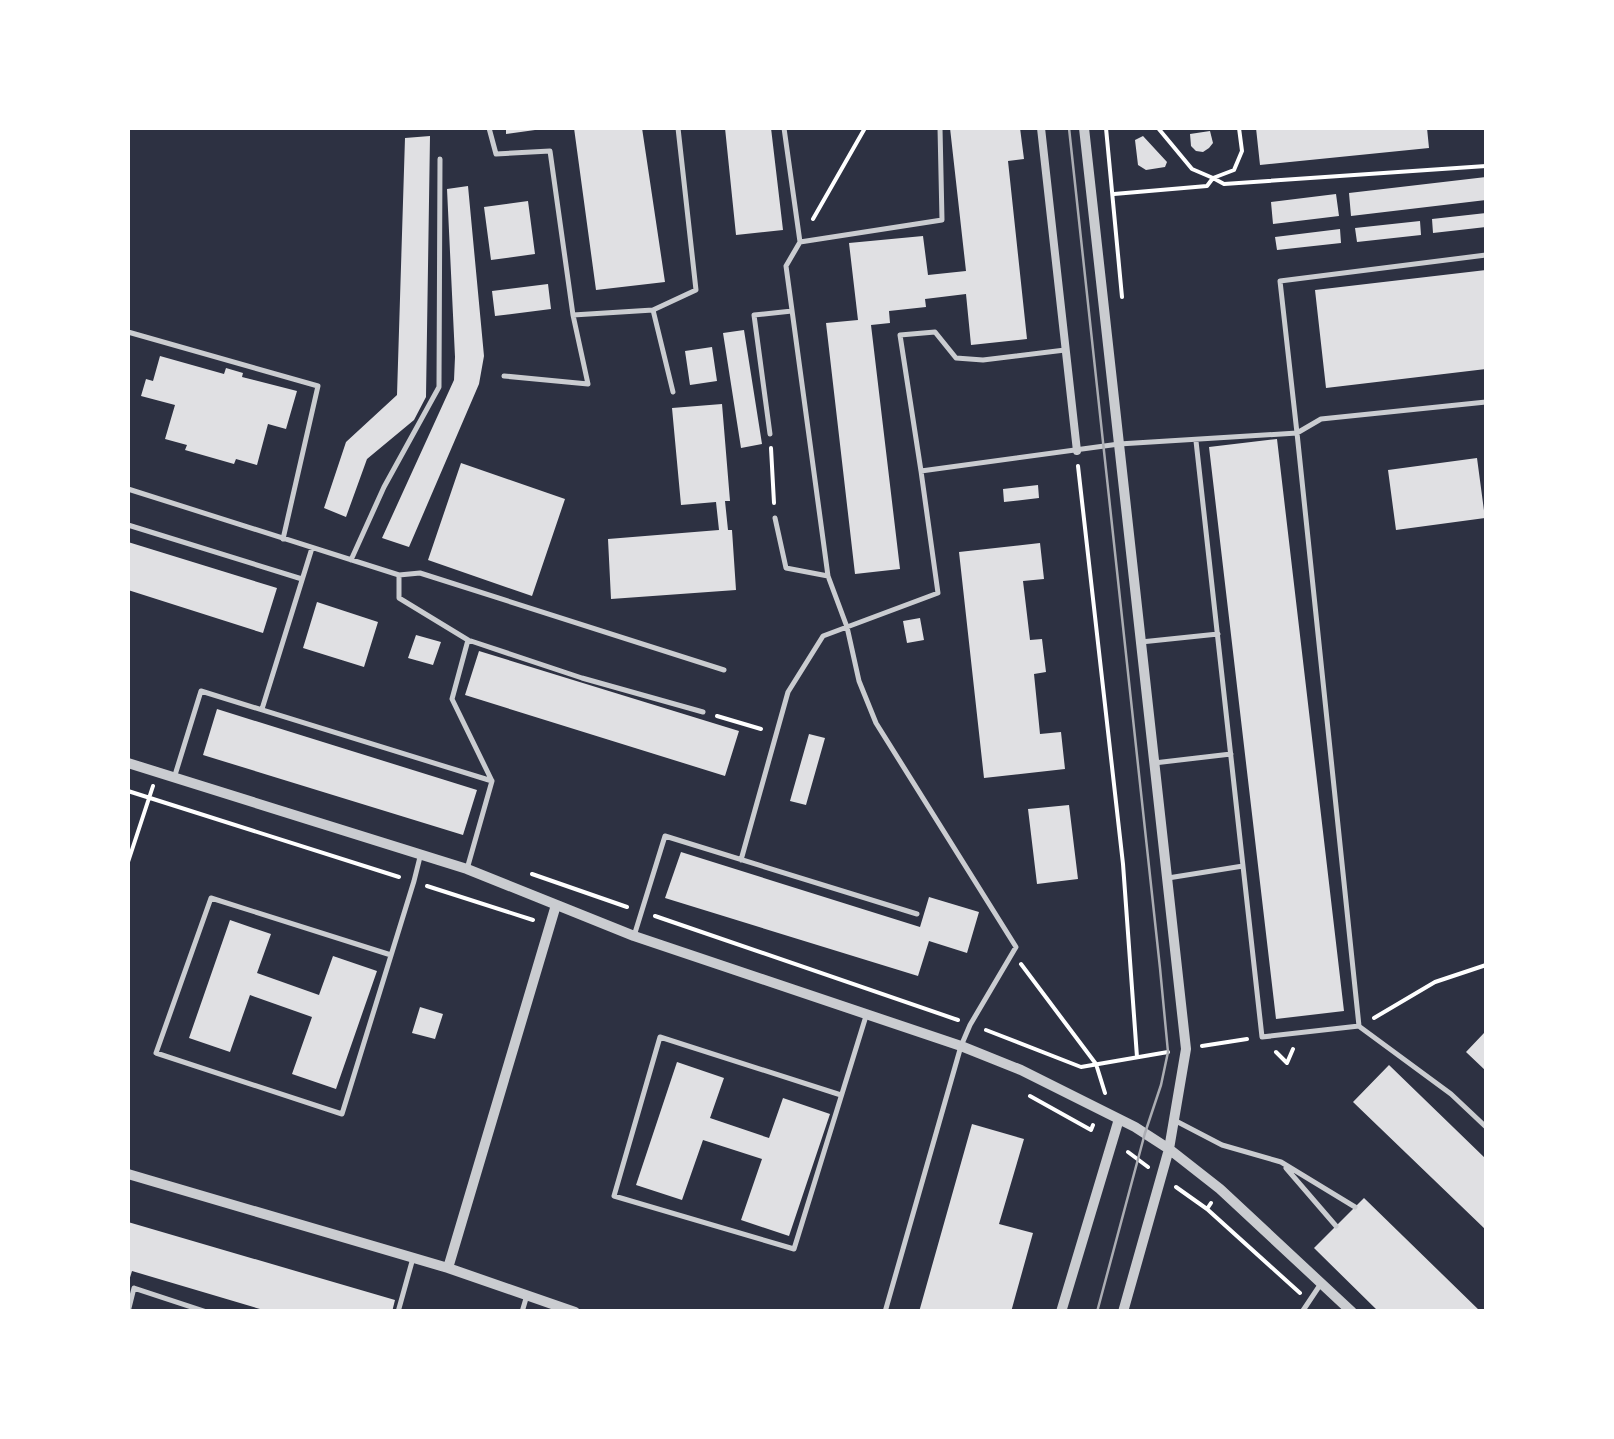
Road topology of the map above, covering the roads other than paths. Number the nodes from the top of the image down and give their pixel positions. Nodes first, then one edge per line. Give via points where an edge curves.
1 (489, 128) edge
2 (678, 128) edge
3 (784, 128) edge
4 (940, 128) edge
5 (1040, 128) edge
6 (1084, 128) edge
7 (440, 160) dead end
8 (800, 242) junction
9 (1486, 256) edge
10 (653, 310) junction
11 (792, 311) junction
12 (573, 315) junction
13 (128, 332) edge
14 (1065, 350) junction
15 (504, 376) dead end
16 (673, 392) dead end
17 (1486, 402) edge
18 (1298, 433) junction
19 (770, 434) road end
20 (1196, 440) junction
21 (1119, 444) junction
22 (1076, 451) junction
23 (922, 471) junction
24 (128, 488) edge
25 (775, 518) road end
26 (128, 524) edge
27 (283, 539) junction
28 (312, 548) junction
29 (350, 560) junction
30 (399, 575) junction
31 (828, 576) junction
32 (302, 579) junction
33 (847, 627) junction
34 (1218, 634) junction
35 (468, 640) junction
36 (1140, 642) junction
37 (724, 670) dead end
38 (262, 710) junction
39 (703, 712) road end
40 (1231, 754) junction
41 (128, 763) edge
42 (1153, 764) junction
43 (174, 777) junction
44 (492, 781) junction
45 (420, 854) junction
46 (742, 860) junction
47 (1243, 866) junction
48 (467, 869) junction
49 (1165, 878) junction
50 (556, 905) junction
51 (917, 914) dead end
52 (634, 936) junction
53 (391, 956) junction
54 (866, 1014) junction
55 (1359, 1026) junction
56 (962, 1046) junction
57 (841, 1095) junction
58 (1120, 1119) junction
59 (1174, 1120) junction
60 (1486, 1128) edge
61 (1169, 1149) junction
62 (1281, 1162) junction
63 (128, 1174) edge
64 (1355, 1207) dead end
65 (1336, 1226) dead end
66 (412, 1258) junction
67 (448, 1268) junction
68 (1321, 1283) junction
69 (527, 1294) junction
70 (128, 1312) edge
71 (207, 1312) edge
72 (398, 1312) edge
73 (522, 1312) edge
74 (575, 1312) edge
75 (885, 1312) edge
76 (1061, 1312) edge
77 (1123, 1312) edge
78 (1302, 1312) edge
79 (1352, 1312) edge

1 - 12 lane via 496,154 550,151
2 - 10 lane via 696,290
3 - 8 lane
4 - 8 lane via 942,220
5 - 14 street
6 - 21 street
7 - 29 lane via 439,387
8 - 11 lane via 786,266
9 - 18 lane via 1280,281
10 - 12 lane
10 - 16 lane
11 - 19 lane via 754,314
11 - 31 lane
12 - 15 lane via 588,384
13 - 27 lane via 318,386
14 - 22 street
14 - 23 lane via 956,358 934,332 900,335
17 - 18 lane via 1321,420
18 - 20 lane
18 - 55 lane
20 - 21 lane
20 - 34 lane
21 - 22 lane
21 - 36 street
22 - 23 lane
23 - 33 lane via 938,594
24 - 27 lane
25 - 31 lane via 786,568
26 - 32 lane
27 - 28 lane
28 - 29 lane
28 - 32 lane
29 - 30 lane
30 - 35 lane via 399,598
30 - 37 lane via 420,573
31 - 33 lane
32 - 38 lane
33 - 46 lane via 823,636 788,692
33 - 56 lane via 876,723 1016,947
34 - 36 lane
34 - 40 lane
35 - 39 lane
35 - 44 lane via 452,699
36 - 42 street
38 - 43 lane via 202,691
38 - 44 lane
40 - 42 lane
40 - 47 lane
41 - 43 street
42 - 49 street
43 - 45 street
44 - 48 lane
45 - 48 street
45 - 53 lane
46 - 51 lane
46 - 52 lane via 665,836
47 - 49 lane
47 - 55 lane via 1262,1037
48 - 50 street
49 - 59 street via 1186,1049
50 - 52 street
50 - 67 street
52 - 54 street
53 - 53 lane via 342,1114 156,1054 211,898
54 - 56 street
54 - 57 lane
55 - 60 lane
56 - 58 street
56 - 75 lane
57 - 57 lane via 794,1249 614,1196 660,1037
58 - 61 street
58 - 76 street
59 - 61 street
59 - 62 lane via 1222,1146
61 - 68 street
61 - 77 street
62 - 64 lane
62 - 65 lane
63 - 66 street
66 - 67 street
66 - 72 lane
67 - 69 street
68 - 78 lane
68 - 79 street
69 - 73 lane
69 - 74 street
70 - 71 lane via 134,1288

